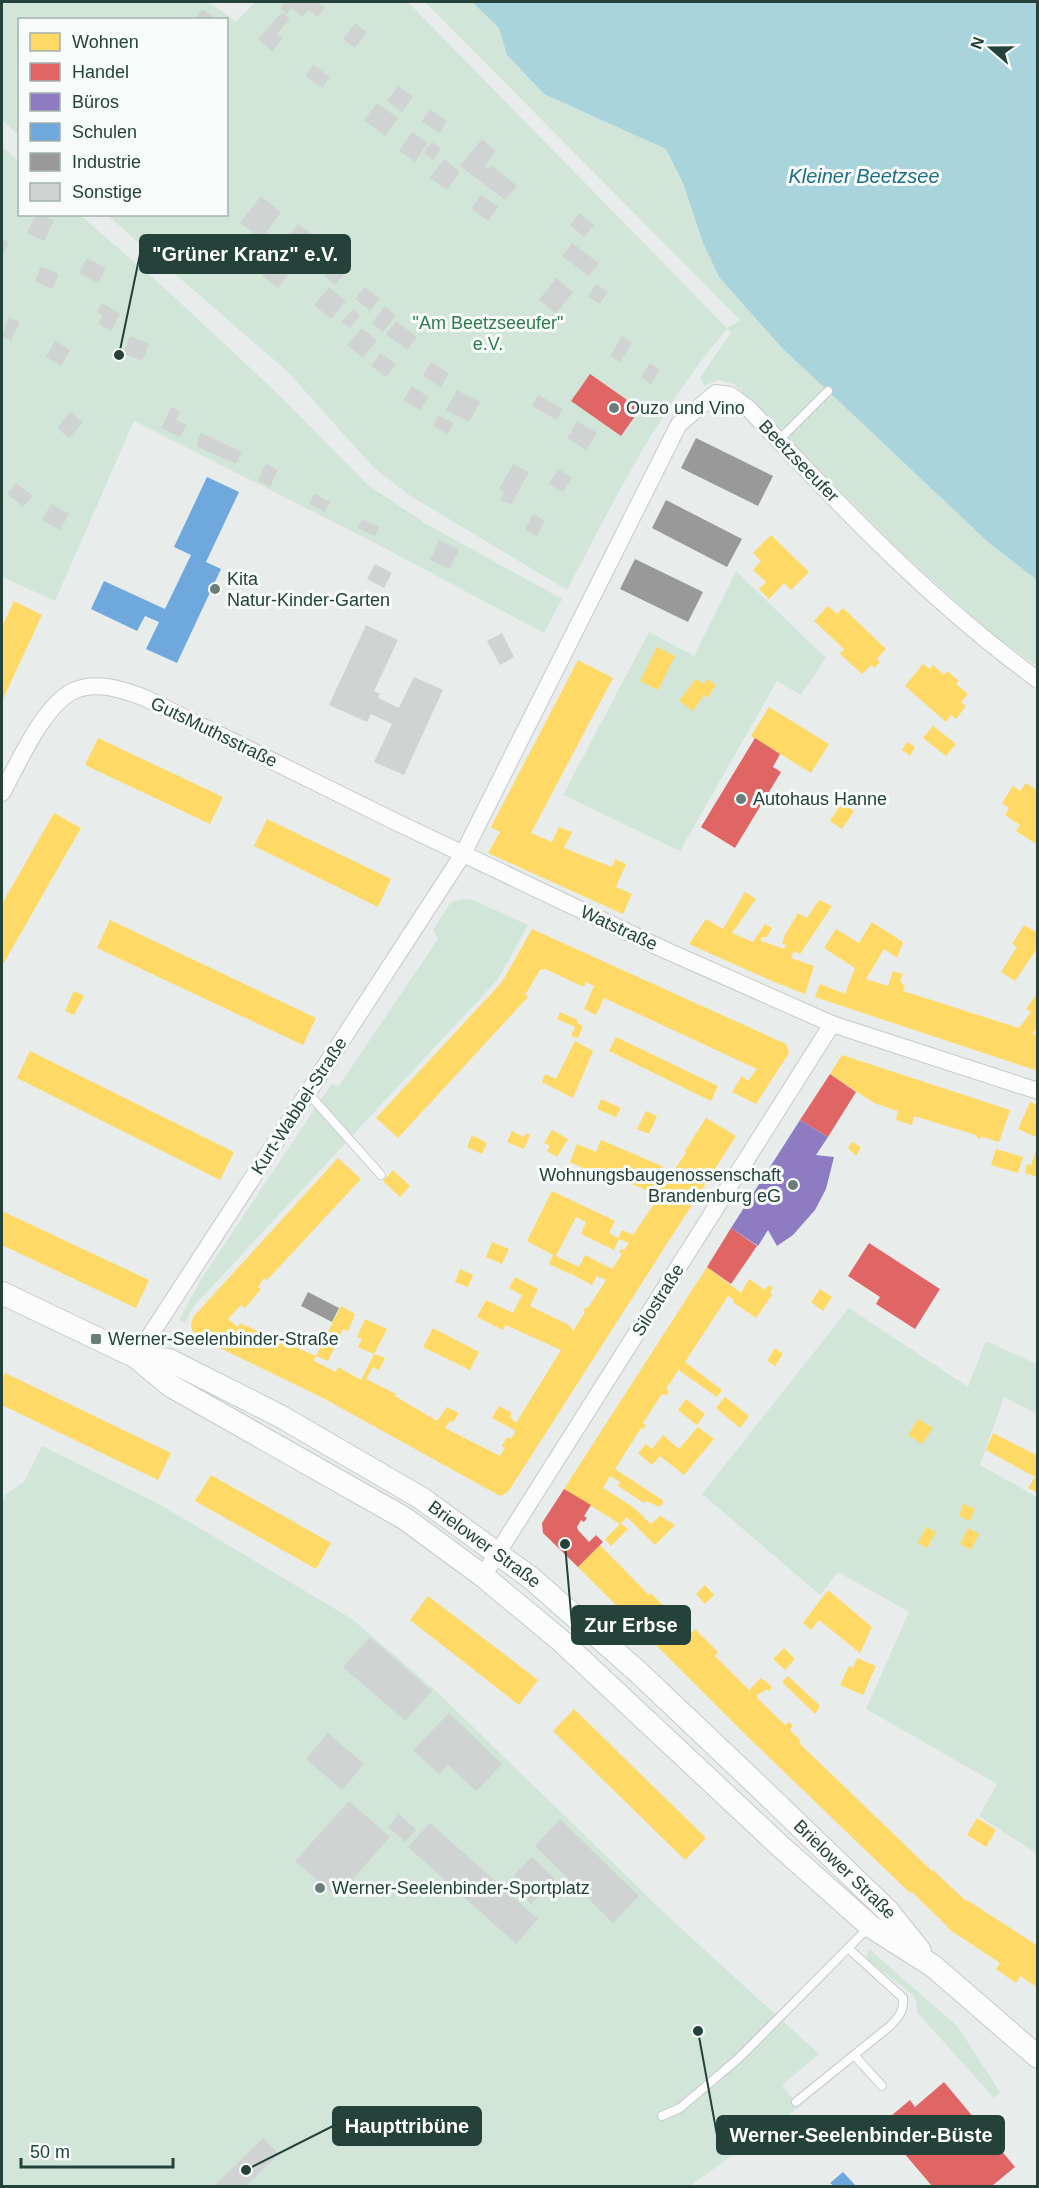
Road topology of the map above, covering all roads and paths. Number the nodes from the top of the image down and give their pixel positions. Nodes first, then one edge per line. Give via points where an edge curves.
1 (828, 391) dead end
2 (778, 440) junction
3 (1038, 680) edge
4 (2, 793) edge
5 (464, 854) junction
6 (832, 1024) junction
7 (1038, 1091) edge
8 (307, 1092) junction
9 (381, 1174) dead end
10 (2, 1294) edge
11 (135, 1357) junction
12 (497, 1554) junction
13 (483, 1576) junction
14 (870, 1926) junction
15 (848, 1948) junction
16 (933, 1966) junction
17 (854, 2055) junction
18 (1038, 2057) edge
19 (882, 2086) dead end
20 (796, 2102) dead end
21 (662, 2116) dead end

1 - 2 lane
2 - 3 street, Beetzseeufer via 888,553 989,644
2 - 5 street, Beetzseeufer via 748,408 729,395 716,393 679,423
4 - 5 street, GutsMuthsstraße via 55,705 74,691 106,687 146,698
5 - 6 street, Watstraße
5 - 8 street, Kurt-Wabbel-Straße
6 - 7 street, Watstraße
6 - 12 street, Silostraße
8 - 9 lane
8 - 11 street, Kurt-Wabbel-Straße
10 - 11 main road, Brielower Straße
11 - 12 main road, Brielower Straße via 170,1360 280,1416 401,1485
11 - 13 main road, Brielower Straße via 171,1386 404,1518
12 - 13 street, Silostraße
12 - 16 main road, Brielower Straße via 531,1578 670,1702 888,1911
13 - 14 main road, Brielower Straße via 559,1639
14 - 15 lane
14 - 16 main road, Brielower Straße
15 - 17 lane via 903,1998 904,2007 899,2017
15 - 21 lane via 739,2058 680,2108
16 - 18 main road, Brielower Straße
17 - 19 lane
17 - 20 lane

